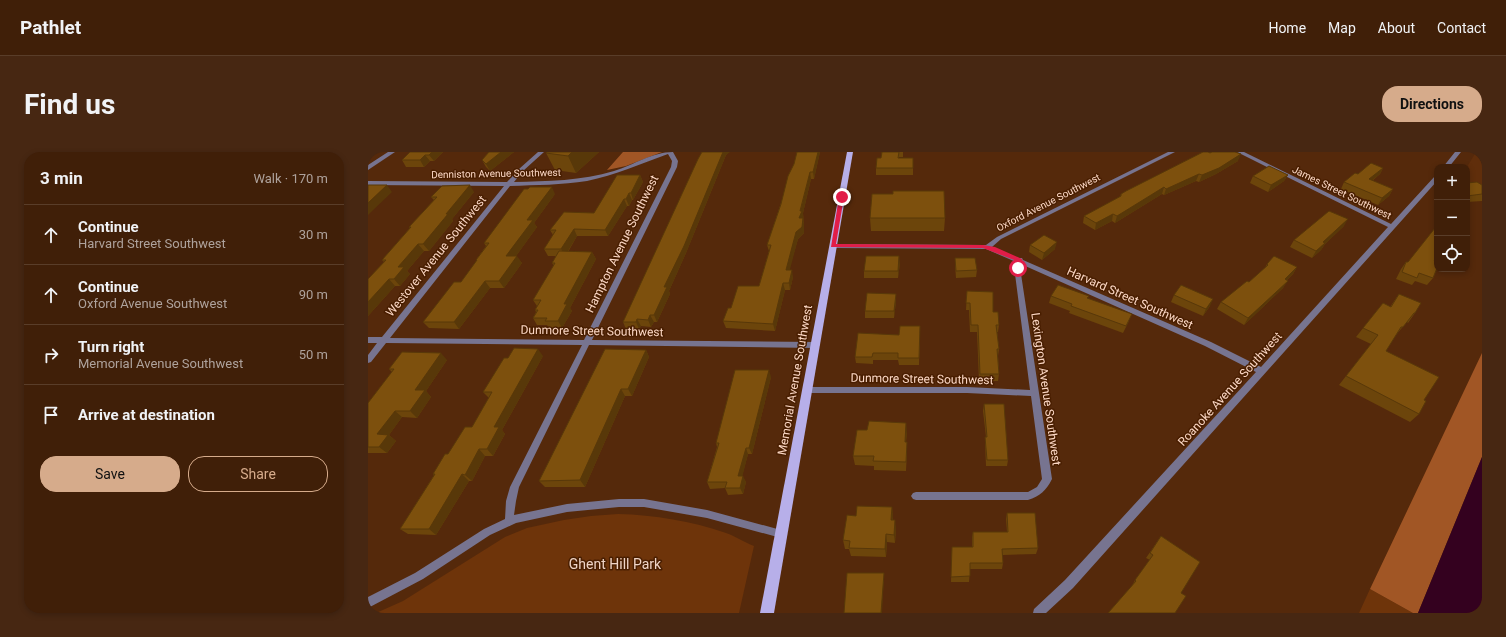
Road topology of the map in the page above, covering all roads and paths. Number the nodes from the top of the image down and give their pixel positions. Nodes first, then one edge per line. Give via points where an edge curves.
1 (392, 152) edge
2 (541, 152) edge
3 (669, 152) edge
4 (850, 152) edge
5 (1172, 152) edge
6 (1240, 152) edge
7 (1458, 152) edge
8 (1448, 164) edge
9 (368, 168) edge
10 (1434, 180) edge
11 (368, 182) edge
12 (509, 184) junction
13 (1392, 227) junction
14 (833, 246) junction
15 (987, 247) junction
16 (1020, 260) junction
17 (368, 340) edge
18 (383, 340) junction
19 (586, 343) junction
20 (816, 345) junction
21 (368, 360) edge
22 (1262, 371) junction
23 (808, 390) junction
24 (1035, 393) junction
25 (916, 496) dead end
26 (509, 522) junction
27 (781, 534) junction
28 (368, 603) edge
29 (767, 613) edge
30 (1038, 613) edge

1 - 9 street
2 - 12 street, Westover Avenue Southwest
3 - 12 street, Denniston Avenue Southwest via 597,177 561,182
3 - 19 street, Hampton Avenue Southwest via 675,161 674,167
4 - 14 main road, Memorial Avenue Southwest
5 - 15 street, Oxford Avenue Southwest via 1012,231
6 - 13 street, James Street Southwest
7 - 8 street
10 - 13 street, Roanoke Avenue Southwest
11 - 12 street, Denniston Avenue Southwest
12 - 18 street, Westover Avenue Southwest
13 - 22 street, Roanoke Avenue Southwest
14 - 15 street
14 - 20 main road, Memorial Avenue Southwest
15 - 16 street, Harvard Street Southwest
16 - 22 street, Harvard Street Southwest via 1208,344
16 - 24 street, Lexington Avenue Southwest via 1018,274
17 - 18 street, Dunmore Street Southwest
18 - 19 street, Dunmore Street Southwest
18 - 21 street, Westover Avenue Southwest
19 - 20 street, Dunmore Street Southwest
19 - 26 street, Hampton Avenue Southwest via 515,487 510,501
20 - 23 main road, Memorial Avenue Southwest
22 - 30 street, Roanoke Avenue Southwest via 1069,584
23 - 24 street, Dunmore Street Southwest via 968,390
23 - 27 main road, Memorial Avenue Southwest
24 - 25 street, Lexington Avenue Southwest via 1047,479 1044,487 1028,496
26 - 27 street via 567,508 644,503 707,514
26 - 28 street via 487,532 419,576
27 - 29 main road, Memorial Avenue Southwest

